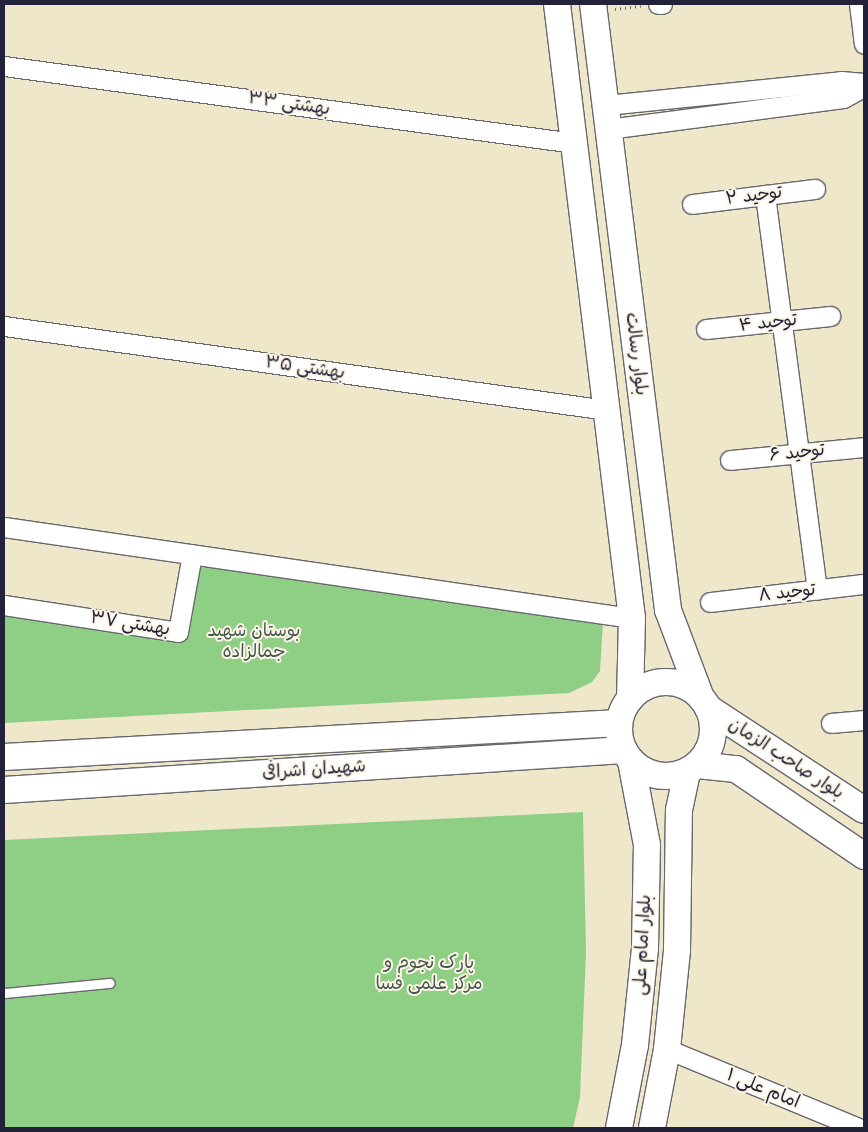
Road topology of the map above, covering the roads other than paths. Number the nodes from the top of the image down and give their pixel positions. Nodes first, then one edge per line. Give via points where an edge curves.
1 (557, 4) edge
2 (658, 4) edge
3 (662, 4) edge
4 (859, 4) edge
5 (594, 8) edge
6 (864, 44) edge
7 (4, 66) edge
8 (864, 85) edge
9 (607, 117) junction
10 (574, 143) junction
11 (815, 189) dead end
12 (765, 195) junction
13 (692, 204) dead end
14 (830, 316) dead end
15 (782, 322) junction
16 (4, 326) edge
17 (706, 329) dead end
18 (607, 410) junction
19 (864, 447) edge
20 (799, 453) junction
21 (730, 460) dead end
22 (653, 487) junction
23 (617, 490) junction
24 (4, 527) edge
25 (192, 554) junction
26 (864, 584) edge
27 (817, 590) junction
28 (710, 602) dead end
29 (4, 605) edge
30 (632, 618) junction
31 (630, 699) junction
32 (704, 703) junction
33 (864, 720) edge
34 (619, 723) junction
35 (831, 723) dead end
36 (627, 756) junction
37 (4, 757) edge
38 (692, 768) junction
39 (4, 790) edge
40 (864, 810) edge
41 (864, 856) edge
42 (110, 983) dead end
43 (4, 993) edge
44 (667, 1049) junction
45 (619, 1128) edge
46 (652, 1128) edge
47 (859, 1128) edge

1 - 10 main road, بلوار رسالت
2 - 3 street
4 - 6 street
5 - 9 main road, بلوار رسالت
7 - 10 street, بهشتی ۳۳
8 - 9 street via 843,98
9 - 22 main road, بلوار رسالت
10 - 18 main road, بلوار رسالت
11 - 12 street, توحید ۲
12 - 13 street, توحید ۲
12 - 15 street
14 - 15 street, توحید ۴
15 - 17 street, توحید ۴
15 - 20 street
16 - 18 street, بهشتی ۳۵
18 - 23 main road, بلوار رسالت
19 - 20 street, توحید ۶
20 - 21 street, توحید ۶
20 - 27 street
22 - 23 main road
22 - 32 main road, بلوار رسالت via 668,610
23 - 30 main road, بلوار رسالت
24 - 25 street
25 - 29 street, بهشتی ۳۷ via 178,632
25 - 30 street
26 - 27 street, توحید ۸
27 - 28 street, توحید ۸
30 - 31 main road, بلوار رسالت
31 - 32 main road via 645,687 669,682
31 - 34 main road
32 - 38 main road via 712,738
32 - 40 main road, بلوار صاحب الزمان
33 - 35 street
34 - 36 main road
34 - 37 main road, شهیدان اشرافی
36 - 38 main road via 663,776
36 - 39 main road, شهیدان اشرافی
36 - 45 main road, بلوار امام علی via 647,845 645,948 635,1045
38 - 41 main road, بلوار صاحب الزمان via 736,769
38 - 44 main road, بلوار امام علی via 680,810 677,950
42 - 43 lane
44 - 46 main road, بلوار امام علی
44 - 47 street, امام علی ۱

